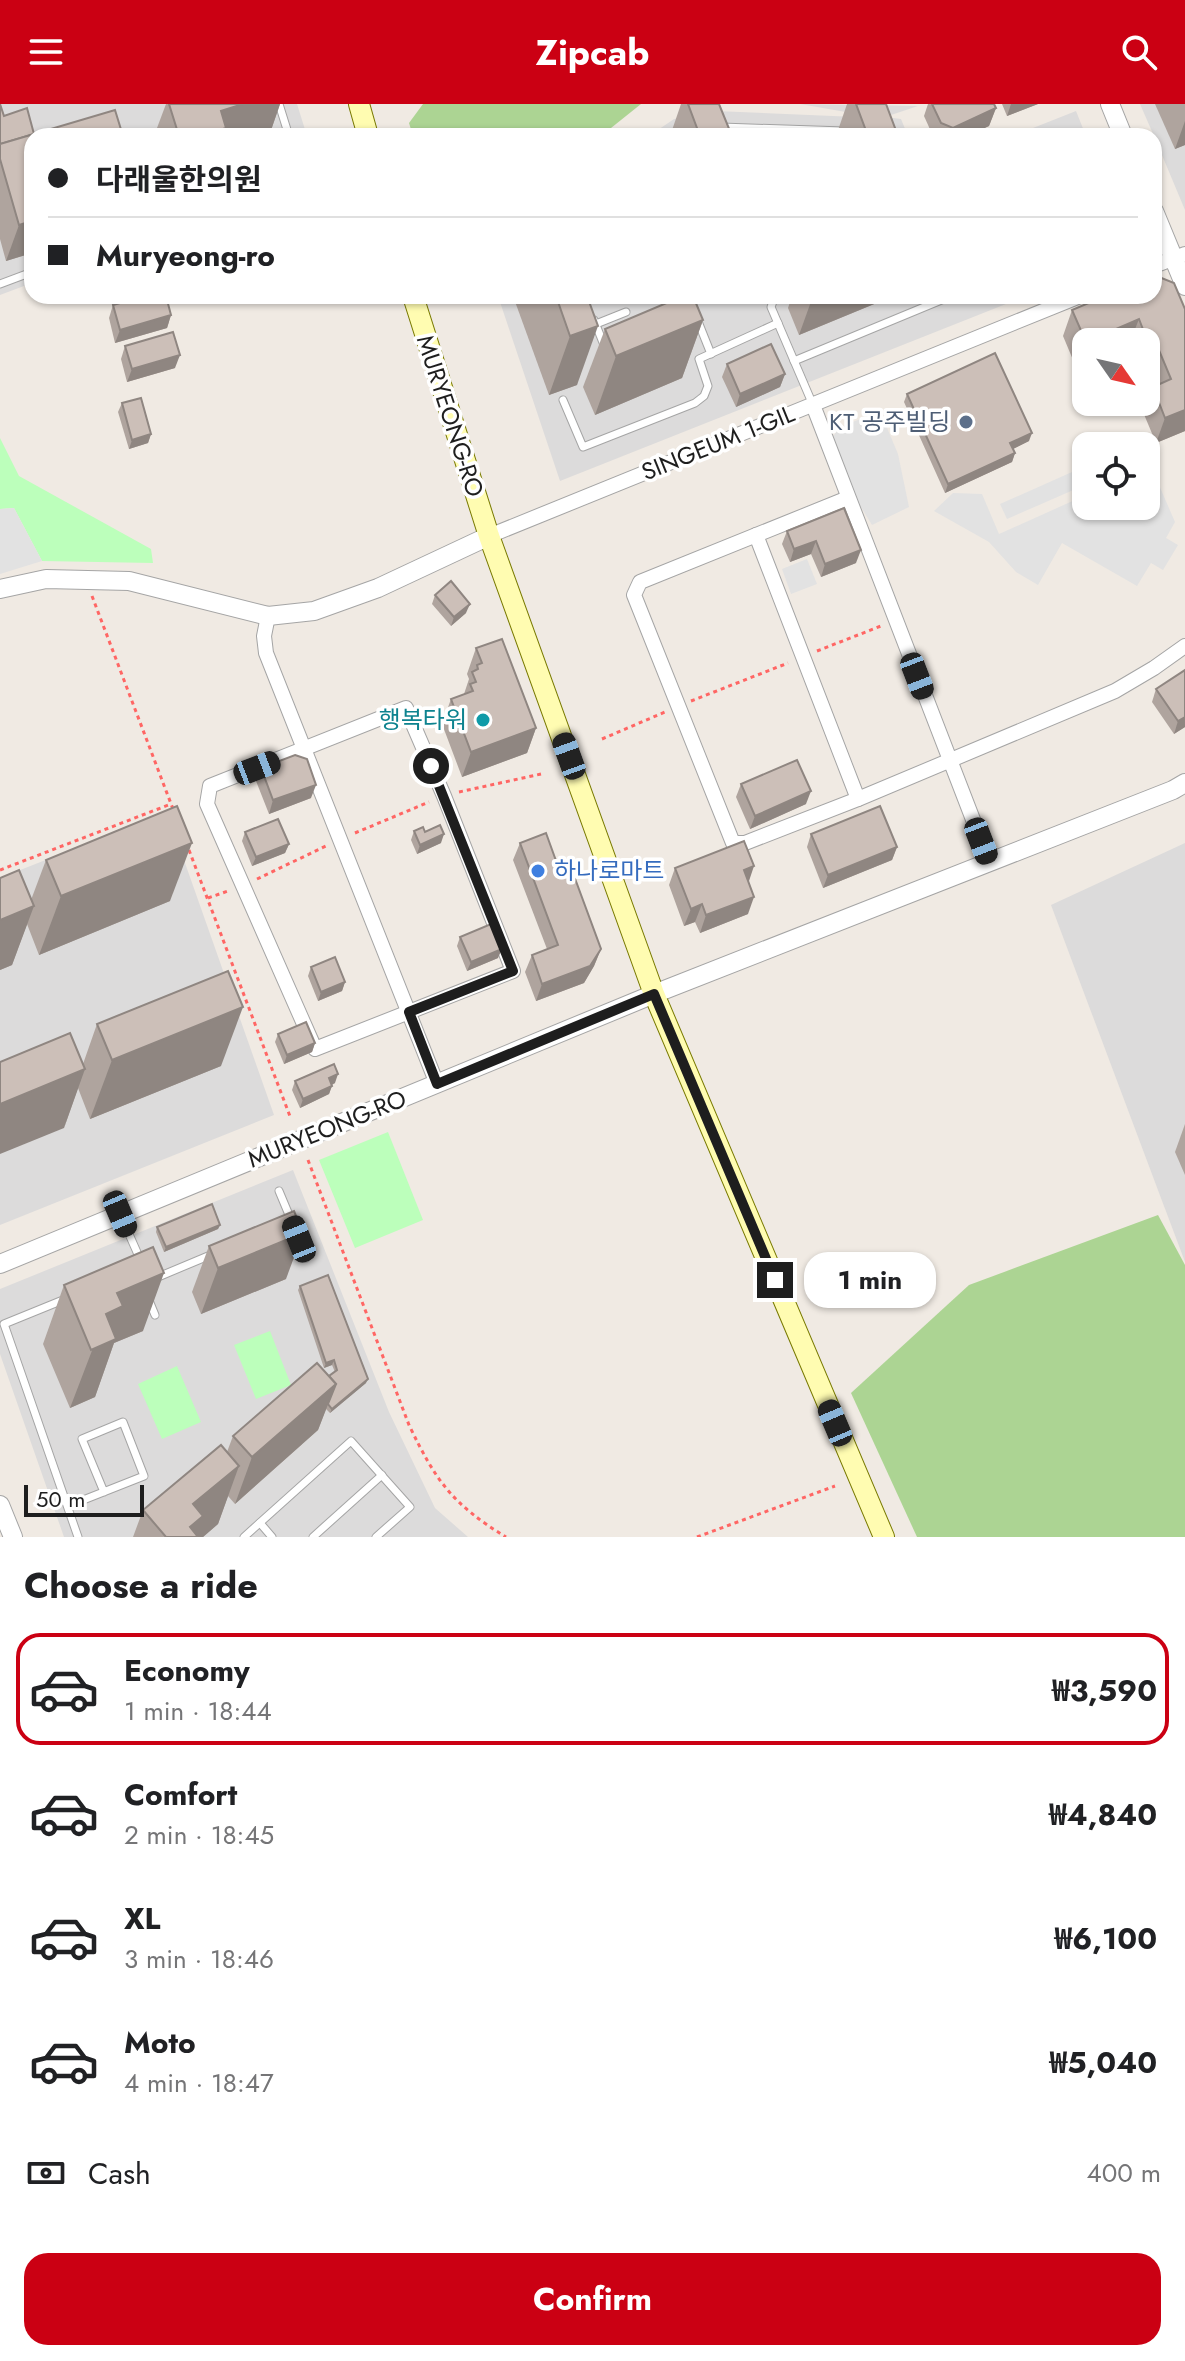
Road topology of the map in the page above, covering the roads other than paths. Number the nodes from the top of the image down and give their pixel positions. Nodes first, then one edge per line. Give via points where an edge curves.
1 (279, 104) edge
2 (359, 104) edge
3 (1110, 104) edge
4 (286, 128) edge
5 (366, 128) edge
6 (714, 128) edge
7 (742, 128) edge
8 (1120, 128) edge
9 (1162, 225) edge
10 (1179, 256) edge
11 (24, 275) edge
12 (0, 284) edge
13 (1185, 286) edge
14 (416, 304) edge
15 (772, 304) edge
16 (922, 304) edge
17 (1060, 304) edge
18 (691, 306) edge
19 (590, 311) edge
20 (626, 312) dead end
21 (695, 315) junction
22 (680, 321) edge
23 (778, 323) junction
24 (596, 324) junction
25 (606, 351) edge
26 (711, 354) junction
27 (794, 361) junction
28 (563, 400) dead end
29 (813, 405) junction
30 (848, 498) junction
31 (756, 535) junction
32 (489, 536) junction
33 (0, 589) edge
34 (268, 616) junction
35 (1185, 646) edge
36 (303, 750) junction
37 (950, 760) junction
38 (1185, 783) edge
39 (858, 799) junction
40 (989, 861) junction
41 (654, 994) junction
42 (409, 1012) junction
43 (437, 1084) junction
44 (279, 1191) dead end
45 (120, 1214) junction
46 (291, 1221) junction
47 (277, 1227) edge
48 (220, 1251) edge
49 (306, 1258) dead end
50 (0, 1264) edge
51 (143, 1267) edge
52 (149, 1281) edge
53 (74, 1295) edge
54 (147, 1295) edge
55 (155, 1315) edge
56 (382, 1475) junction
57 (104, 1492) junction
58 (0, 1505) edge
59 (68, 1506) junction
60 (260, 1523) junction
61 (13, 1537) edge
62 (78, 1537) edge
63 (244, 1537) edge
64 (272, 1537) edge
65 (313, 1537) edge
66 (376, 1537) edge
67 (884, 1537) edge

1 - 4 lane
2 - 5 main road
3 - 8 street
6 - 7 lane
9 - 10 street
10 - 13 street
11 - 12 lane
14 - 32 main road, MURYEONG-RO
15 - 23 lane
16 - 27 lane
17 - 29 street, SINGEUM 1-GIL
18 - 21 lane
19 - 24 lane
20 - 24 lane
21 - 22 lane
21 - 26 lane
23 - 26 lane
23 - 27 lane
24 - 25 lane
26 - 28 lane via 699,359 708,386 695,403 583,447
27 - 29 lane
29 - 30 street
29 - 32 street, SINGEUM 1-GIL
30 - 31 street
30 - 37 street
31 - 39 street
31 - 39 street via 640,582 634,595 733,843
32 - 34 street via 365,593 314,611
32 - 41 main road, MURYEONG-RO
33 - 34 street via 46,579 129,581
34 - 36 street via 266,653
35 - 37 street via 1115,691
36 - 42 street
36 - 42 street via 210,786 207,804 315,1049
36 - 42 street via 406,708 444,796 513,971
37 - 39 street
37 - 40 street
38 - 40 street, MURYEONG-RO
40 - 41 street, MURYEONG-RO
41 - 43 street, MURYEONG-RO
41 - 67 main road, MURYEONG-RO
42 - 43 street
43 - 45 street, MURYEONG-RO
44 - 46 lane
45 - 50 street, MURYEONG-RO
45 - 51 lane
46 - 47 lane
46 - 49 lane
48 - 52 lane
53 - 59 lane via 4,1324
54 - 55 lane
56 - 60 lane via 351,1441
56 - 65 lane
56 - 66 lane via 410,1507
57 - 57 lane via 144,1476 123,1422 82,1439
57 - 59 lane
58 - 61 street
59 - 62 lane
60 - 63 lane
60 - 64 lane

